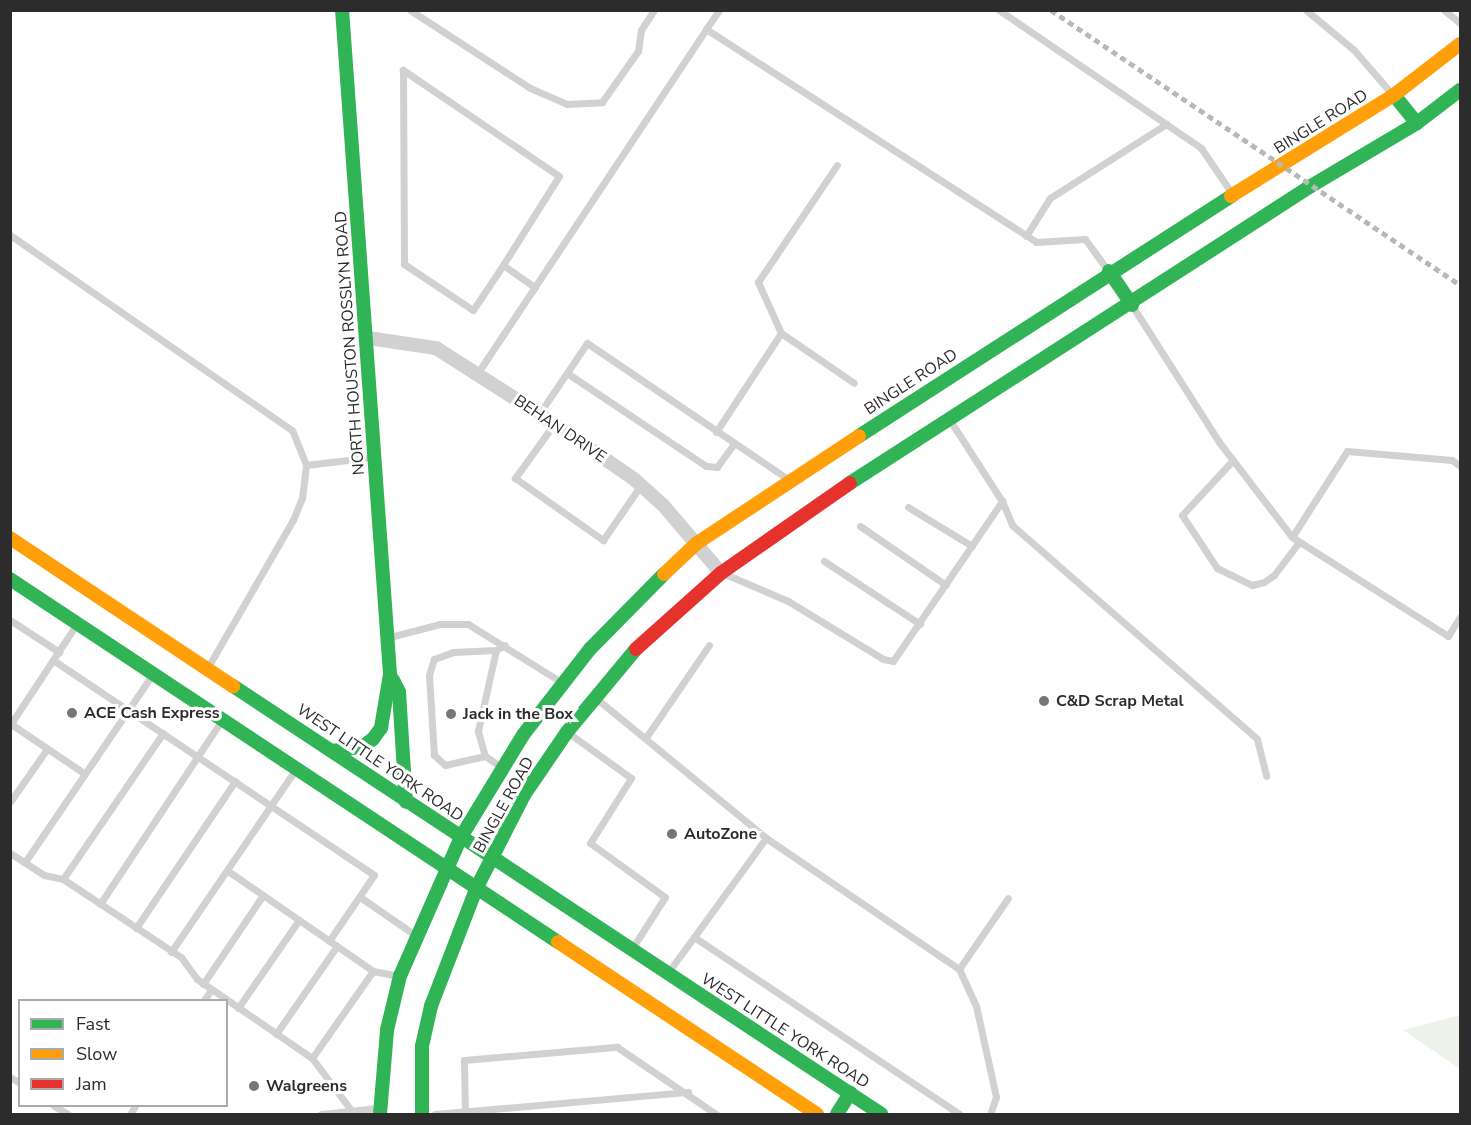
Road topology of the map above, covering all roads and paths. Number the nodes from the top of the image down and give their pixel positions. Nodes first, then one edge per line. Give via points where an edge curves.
1 (342, 10) edge
2 (410, 10) edge
3 (654, 10) edge
4 (719, 10) edge
5 (999, 10) edge
6 (1306, 10) edge
7 (1444, 10) edge
8 (1461, 23) edge
9 (706, 29) junction
10 (1461, 44) edge
11 (1461, 90) edge
12 (1394, 95) junction
13 (1417, 123) junction
14 (1166, 124) junction
15 (837, 165) dead end
16 (1233, 195) junction
17 (10, 235) edge
18 (1026, 236) junction
19 (503, 265) junction
20 (1109, 271) junction
21 (535, 287) junction
22 (1132, 305) junction
23 (780, 333) junction
24 (368, 338) junction
25 (567, 373) junction
26 (477, 374) junction
27 (854, 383) dead end
28 (539, 414) junction
29 (950, 420) junction
30 (554, 424) junction
31 (716, 432) junction
32 (734, 444) junction
33 (375, 456) junction
34 (1233, 460) junction
35 (306, 465) junction
36 (1461, 466) edge
37 (791, 481) junction
38 (641, 486) junction
39 (1002, 501) junction
40 (908, 507) dead end
41 (860, 526) dead end
42 (1292, 537) junction
43 (10, 538) edge
44 (1299, 542) junction
45 (698, 543) junction
46 (972, 546) junction
47 (824, 561) dead end
48 (721, 573) junction
49 (10, 579) edge
50 (946, 585) junction
51 (1461, 617) edge
52 (10, 620) edge
53 (77, 623) junction
54 (920, 624) junction
55 (387, 638) junction
56 (505, 645) junction
57 (709, 645) dead end
58 (495, 650) junction
59 (58, 652) junction
60 (162, 659) junction
61 (53, 660) junction
62 (207, 669) junction
63 (390, 674) junction
64 (563, 683) junction
65 (595, 697) junction
66 (128, 710) junction
67 (223, 719) junction
68 (11, 724) edge
69 (567, 732) junction
70 (163, 733) junction
71 (647, 736) junction
72 (47, 749) junction
73 (332, 751) junction
74 (198, 756) junction
75 (485, 756) junction
76 (297, 768) junction
77 (503, 768) junction
78 (85, 774) junction
79 (1266, 776) dead end
80 (235, 781) junction
81 (10, 802) edge
82 (406, 802) junction
83 (272, 805) junction
84 (461, 837) junction
85 (766, 838) junction
86 (10, 853) edge
87 (492, 858) junction
88 (25, 862) junction
89 (446, 868) junction
90 (228, 871) junction
91 (63, 879) junction
92 (477, 887) junction
93 (263, 895) junction
94 (360, 897) junction
95 (1008, 898) dead end
96 (100, 904) junction
97 (299, 920) junction
98 (136, 928) junction
99 (417, 936) junction
100 (694, 937) junction
101 (329, 940) junction
102 (337, 946) junction
103 (632, 949) junction
104 (171, 952) junction
105 (959, 969) junction
106 (373, 971) junction
107 (667, 973) junction
108 (400, 976) junction
109 (203, 984) junction
110 (211, 990) junction
111 (205, 999) edge
112 (224, 999) edge
113 (228, 1001) edge
114 (238, 1008) junction
115 (276, 1034) junction
116 (312, 1058) junction
117 (688, 1092) junction
118 (850, 1093) junction
119 (351, 1110) junction
120 (380, 1111) edge
121 (465, 1113) edge
122 (321, 1114) edge
123 (422, 1114) edge
124 (435, 1114) edge
125 (716, 1114) edge
126 (817, 1114) edge
127 (837, 1114) edge
128 (882, 1114) edge
129 (959, 1114) edge
130 (990, 1114) edge

1 - 24 main road, NORTH HOUSTON ROSSLYN ROAD
2 - 3 lane via 530,88 567,104 602,102 638,51 641,30
4 - 9 lane
5 - 14 lane
6 - 12 lane via 1354,50
7 - 8 lane
9 - 18 lane
9 - 21 lane
10 - 12 main road, BINGLE ROAD
11 - 13 main road, BINGLE ROAD
12 - 13 main road
12 - 16 main road, BINGLE ROAD
13 - 22 main road, BINGLE ROAD via 1311,186
14 - 16 lane via 1201,148
14 - 18 lane via 1050,198
15 - 23 lane via 758,282
16 - 20 main road, BINGLE ROAD
17 - 35 lane via 292,430
18 - 20 lane via 1036,242 1085,240
19 - 19 lane via 472,310 404,264 403,69 559,176
19 - 21 lane
20 - 22 main road
20 - 37 main road, BINGLE ROAD
21 - 26 lane
22 - 29 main road, BINGLE ROAD
22 - 34 lane
23 - 27 lane
23 - 31 lane
24 - 26 street, BEHAN DRIVE via 436,348
24 - 33 main road, NORTH HOUSTON ROSSLYN ROAD
25 - 28 lane
25 - 31 lane via 587,343
25 - 32 lane via 706,466 717,467
26 - 28 street, BEHAN DRIVE
28 - 30 street, BEHAN DRIVE
29 - 39 lane
29 - 48 main road, BINGLE ROAD via 820,503
30 - 38 street, BEHAN DRIVE
30 - 38 lane via 515,478 603,540
31 - 32 lane
32 - 37 lane
33 - 35 lane
33 - 55 main road, NORTH HOUSTON ROSSLYN ROAD
34 - 42 lane
34 - 44 lane via 1182,515 1217,568 1252,585 1263,582 1274,575
35 - 62 lane via 302,498 293,520
36 - 42 lane via 1452,460 1347,451
37 - 45 main road, BINGLE ROAD
38 - 45 street, BEHAN DRIVE
39 - 46 lane
39 - 79 lane via 1012,525 1257,739
40 - 46 lane
41 - 50 lane
42 - 44 lane
43 - 60 main road, WEST LITTLE YORK ROAD
44 - 51 lane via 1448,636
45 - 48 street, BEHAN DRIVE
45 - 64 main road, BINGLE ROAD via 634,602
46 - 50 lane
47 - 54 lane
48 - 54 lane via 788,600 888,661 898,658
48 - 65 main road, BINGLE ROAD via 642,642
49 - 53 main road, WEST LITTLE YORK ROAD
50 - 54 lane
52 - 59 lane
53 - 59 lane
53 - 60 main road, WEST LITTLE YORK ROAD
55 - 56 lane via 440,624 468,624
55 - 63 main road, NORTH HOUSTON ROSSLYN ROAD
56 - 58 lane
56 - 64 lane
57 - 71 lane
58 - 75 lane via 478,731
58 - 75 lane via 434,658 429,675 434,755 445,765
59 - 61 lane
60 - 62 main road, WEST LITTLE YORK ROAD
60 - 66 lane
60 - 67 main road, WEST LITTLE YORK ROAD
61 - 66 lane
61 - 68 lane
62 - 73 main road, WEST LITTLE YORK ROAD
63 - 73 main road, NORTH HOUSTON ROSSLYN ROAD via 381,728 373,739 363,747
63 - 82 main road, NORTH HOUSTON ROSSLYN ROAD via 399,692
64 - 77 main road, BINGLE ROAD
65 - 69 main road, BINGLE ROAD
65 - 71 lane
66 - 70 lane
66 - 78 lane
67 - 74 lane
67 - 76 main road, WEST LITTLE YORK ROAD
68 - 72 lane
69 - 87 main road, BINGLE ROAD via 524,795
69 - 103 lane via 632,778 590,843 665,897
70 - 74 lane
70 - 91 lane
71 - 85 lane
72 - 78 lane
72 - 81 lane
73 - 82 main road, WEST LITTLE YORK ROAD
74 - 80 lane
74 - 96 lane
75 - 77 lane
76 - 83 lane
76 - 89 main road, WEST LITTLE YORK ROAD
77 - 84 main road, BINGLE ROAD
78 - 88 lane
80 - 83 lane
80 - 98 lane
82 - 84 main road, WEST LITTLE YORK ROAD
83 - 90 lane
83 - 94 lane via 374,875
84 - 87 main road, WEST LITTLE YORK ROAD
84 - 89 main road
85 - 100 lane
85 - 105 lane
86 - 88 lane
87 - 92 main road, BINGLE ROAD
87 - 103 main road, WEST LITTLE YORK ROAD
88 - 91 lane via 44,875
89 - 92 main road, WEST LITTLE YORK ROAD
89 - 99 main road
90 - 93 lane
90 - 104 lane
91 - 96 lane
92 - 123 main road via 431,1006 422,1046
92 - 126 main road, WEST LITTLE YORK ROAD
93 - 97 lane
93 - 109 lane
94 - 99 lane
94 - 101 lane
95 - 105 lane
96 - 98 lane
97 - 101 lane
97 - 114 lane
98 - 104 lane
99 - 108 main road
100 - 107 lane
100 - 129 lane
101 - 102 lane
102 - 106 lane
102 - 115 lane
103 - 107 main road, WEST LITTLE YORK ROAD
104 - 109 lane
105 - 130 lane via 976,1006 996,1097
106 - 108 lane
106 - 116 lane
107 - 118 main road, WEST LITTLE YORK ROAD
108 - 120 main road via 387,1030
109 - 110 lane
110 - 111 lane
110 - 112 lane
113 - 114 lane
114 - 115 lane
115 - 116 lane
116 - 119 lane
117 - 121 lane
117 - 121 lane via 617,1047 464,1060
117 - 125 lane
118 - 127 main road
118 - 128 main road, WEST LITTLE YORK ROAD
119 - 120 lane
119 - 122 lane
121 - 124 lane

